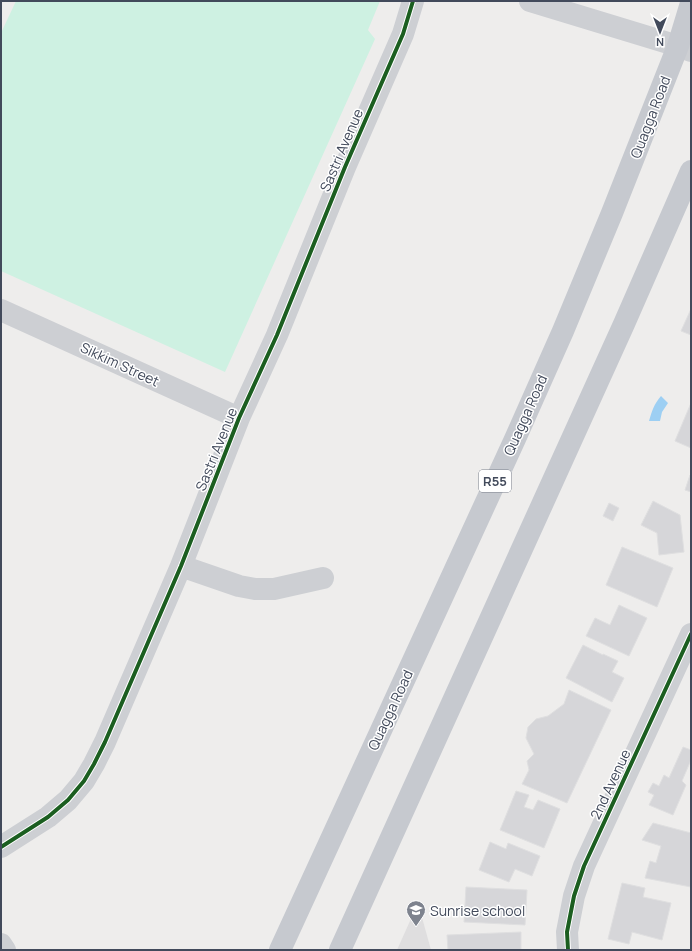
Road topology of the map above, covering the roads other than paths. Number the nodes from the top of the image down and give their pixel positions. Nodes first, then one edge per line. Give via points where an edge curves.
1 (413, 1) edge
2 (424, 1) edge
3 (530, 1) edge
4 (691, 3) edge
5 (402, 34) junction
6 (684, 49) edge
7 (691, 171) edge
8 (3, 317) edge
9 (239, 418) junction
10 (181, 566) junction
11 (324, 578) dead end
12 (691, 634) edge
13 (1, 848) edge
14 (1, 944) edge
15 (5, 950) edge
16 (280, 950) edge
17 (340, 950) edge
18 (568, 950) edge

1 - 5 street, Sastri Avenue
2 - 5 street, Sastri Avenue
3 - 6 street
4 - 6 main road, Quagga Road / R55
5 - 9 street, Sastri Avenue via 277,335
6 - 16 main road, Quagga Road / R55 via 560,338
7 - 17 main road
8 - 9 street, Sikkim Street
9 - 10 street, Sastri Avenue
10 - 11 street via 255,589 274,588
10 - 13 street, Sastri Avenue via 108,734 84,780 68,800 48,817
12 - 18 street, 2nd Avenue via 584,866 574,896 567,932
14 - 15 street

